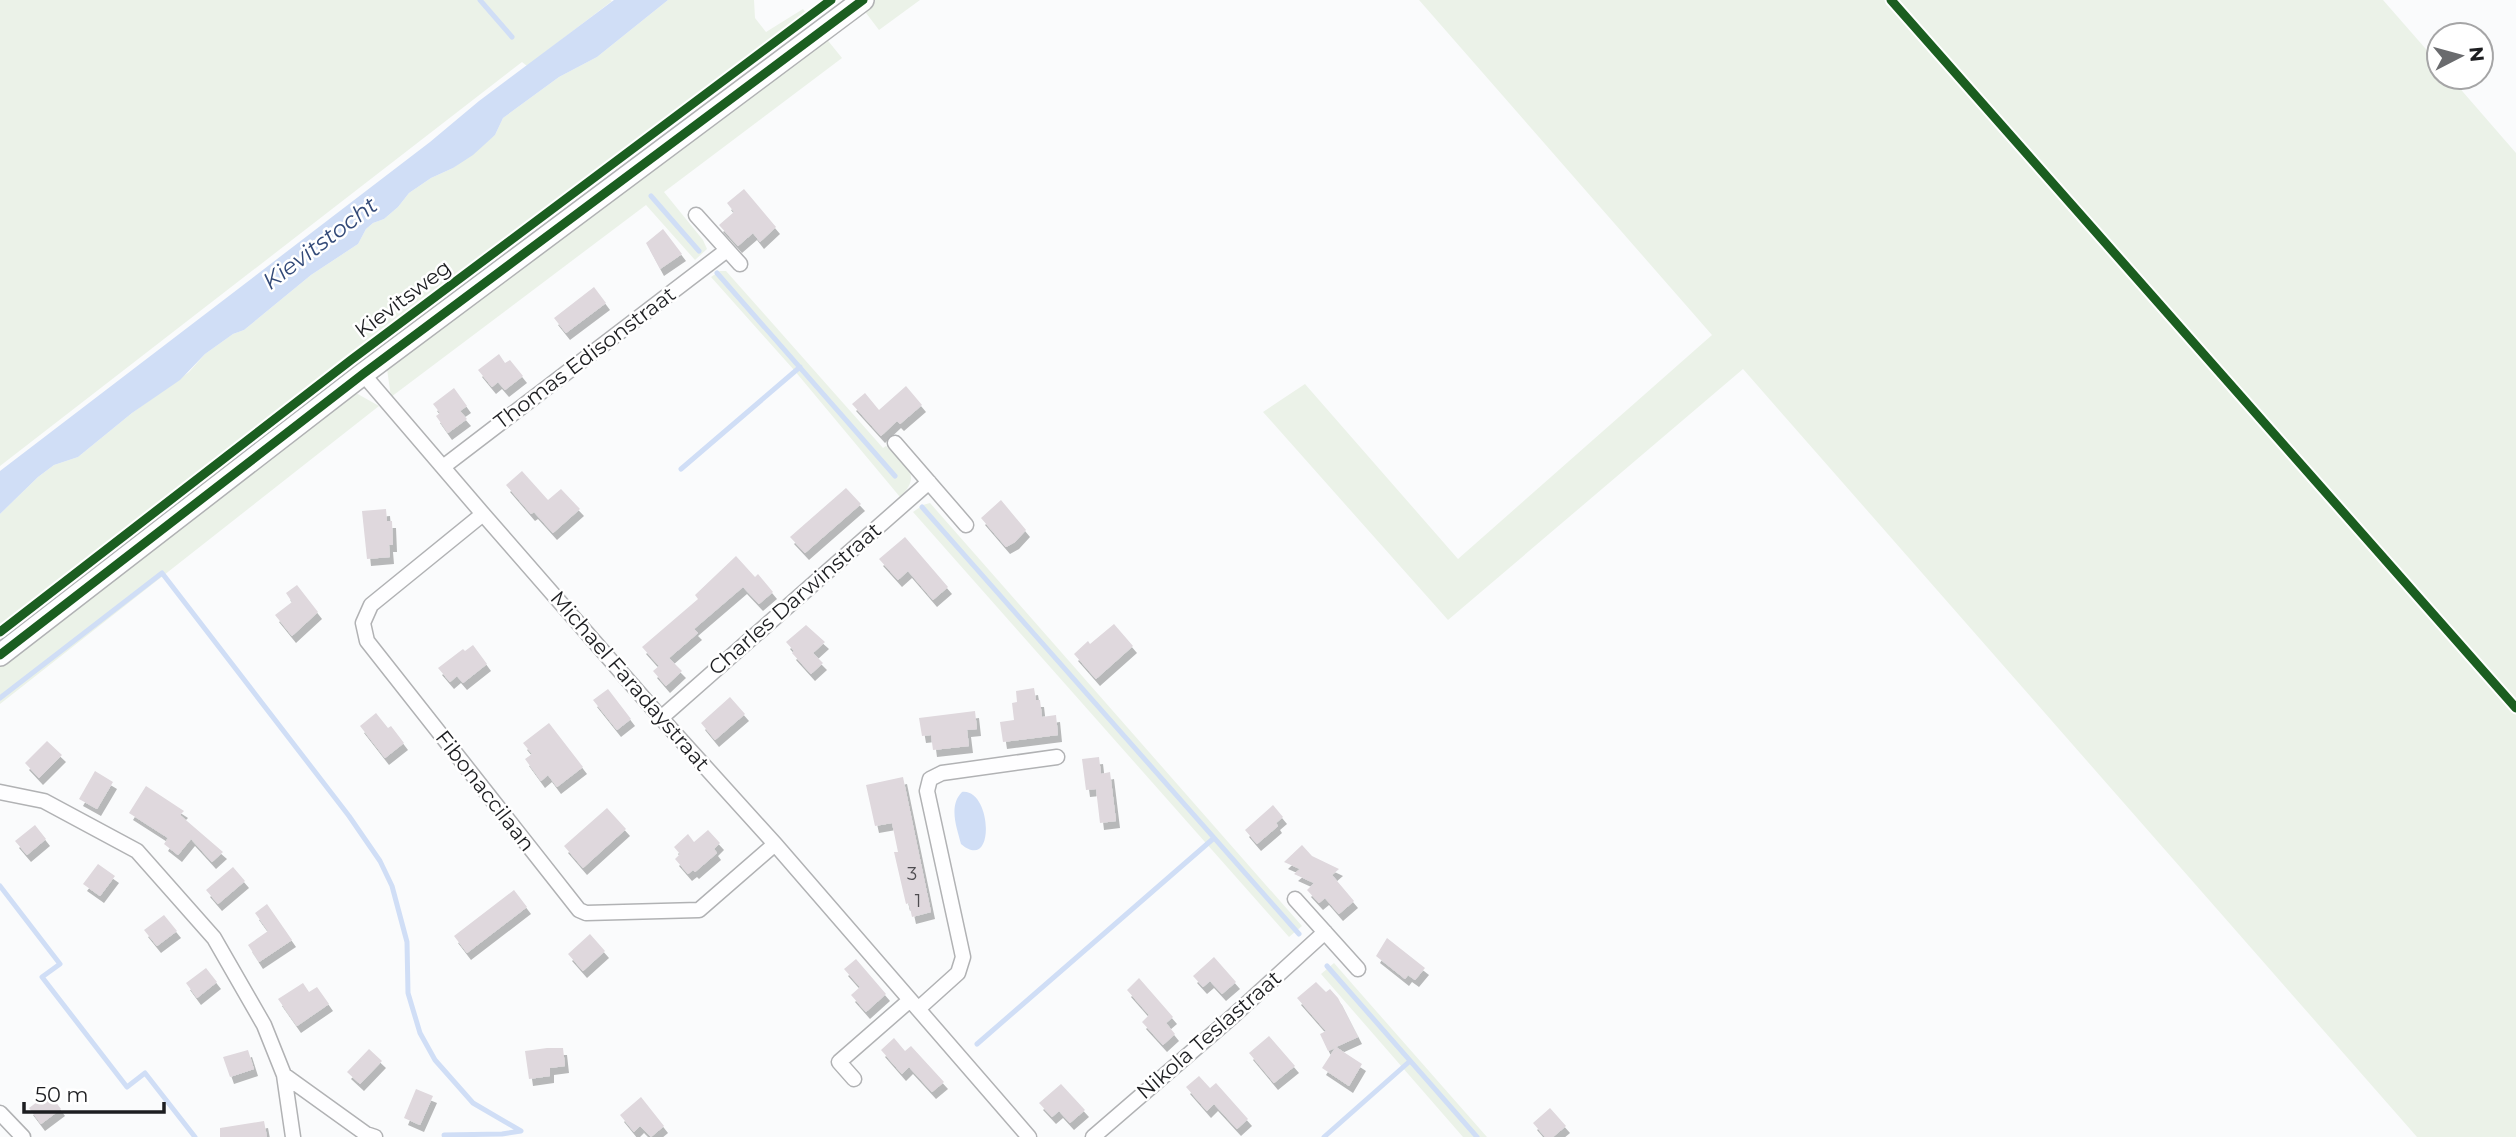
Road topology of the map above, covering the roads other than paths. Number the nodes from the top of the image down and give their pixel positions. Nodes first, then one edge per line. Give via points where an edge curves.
1 (863, 0) edge
2 (696, 215) dead end
3 (727, 250) junction
4 (740, 264) dead end
5 (363, 374) junction
6 (895, 443) dead end
7 (443, 467) junction
8 (929, 482) junction
9 (483, 514) junction
10 (966, 524) dead end
11 (0, 655) edge
12 (661, 718) junction
13 (1058, 757) dead end
14 (0, 792) edge
15 (775, 844) junction
16 (1295, 899) dead end
17 (1325, 932) junction
18 (1358, 968) dead end
19 (914, 1004) junction
20 (284, 1075) junction
21 (854, 1079) dead end
22 (0, 1113) edge
23 (23, 1137) edge
24 (293, 1137) edge
25 (375, 1137) edge
26 (1029, 1137) edge
27 (1093, 1137) edge

1 - 5 street, Kievitsweg
2 - 3 street
3 - 4 street
3 - 7 street, Thomas Edisonstraat
5 - 7 street, Michael Faradaystraat
5 - 11 street, Kievitsweg
6 - 8 street
7 - 9 street, Michael Faradaystraat
8 - 10 street
8 - 12 street, Charles Darwinstraat
9 - 12 street, Michael Faradaystraat
9 - 15 street, Fibonaccilaan via 371,605 363,623 367,641 579,910 699,910
12 - 15 street, Michael Faradaystraat
13 - 19 street via 942,773 930,779 928,791 963,957 958,973
14 - 20 street via 44,801 136,851 214,938 264,1025
15 - 19 street, Michael Faradaystraat
16 - 17 street
17 - 18 street
17 - 27 street, Nikola Teslastraat
19 - 21 street via 839,1062
19 - 26 street, Michael Faradaystraat
20 - 24 street
20 - 25 street
22 - 23 street

